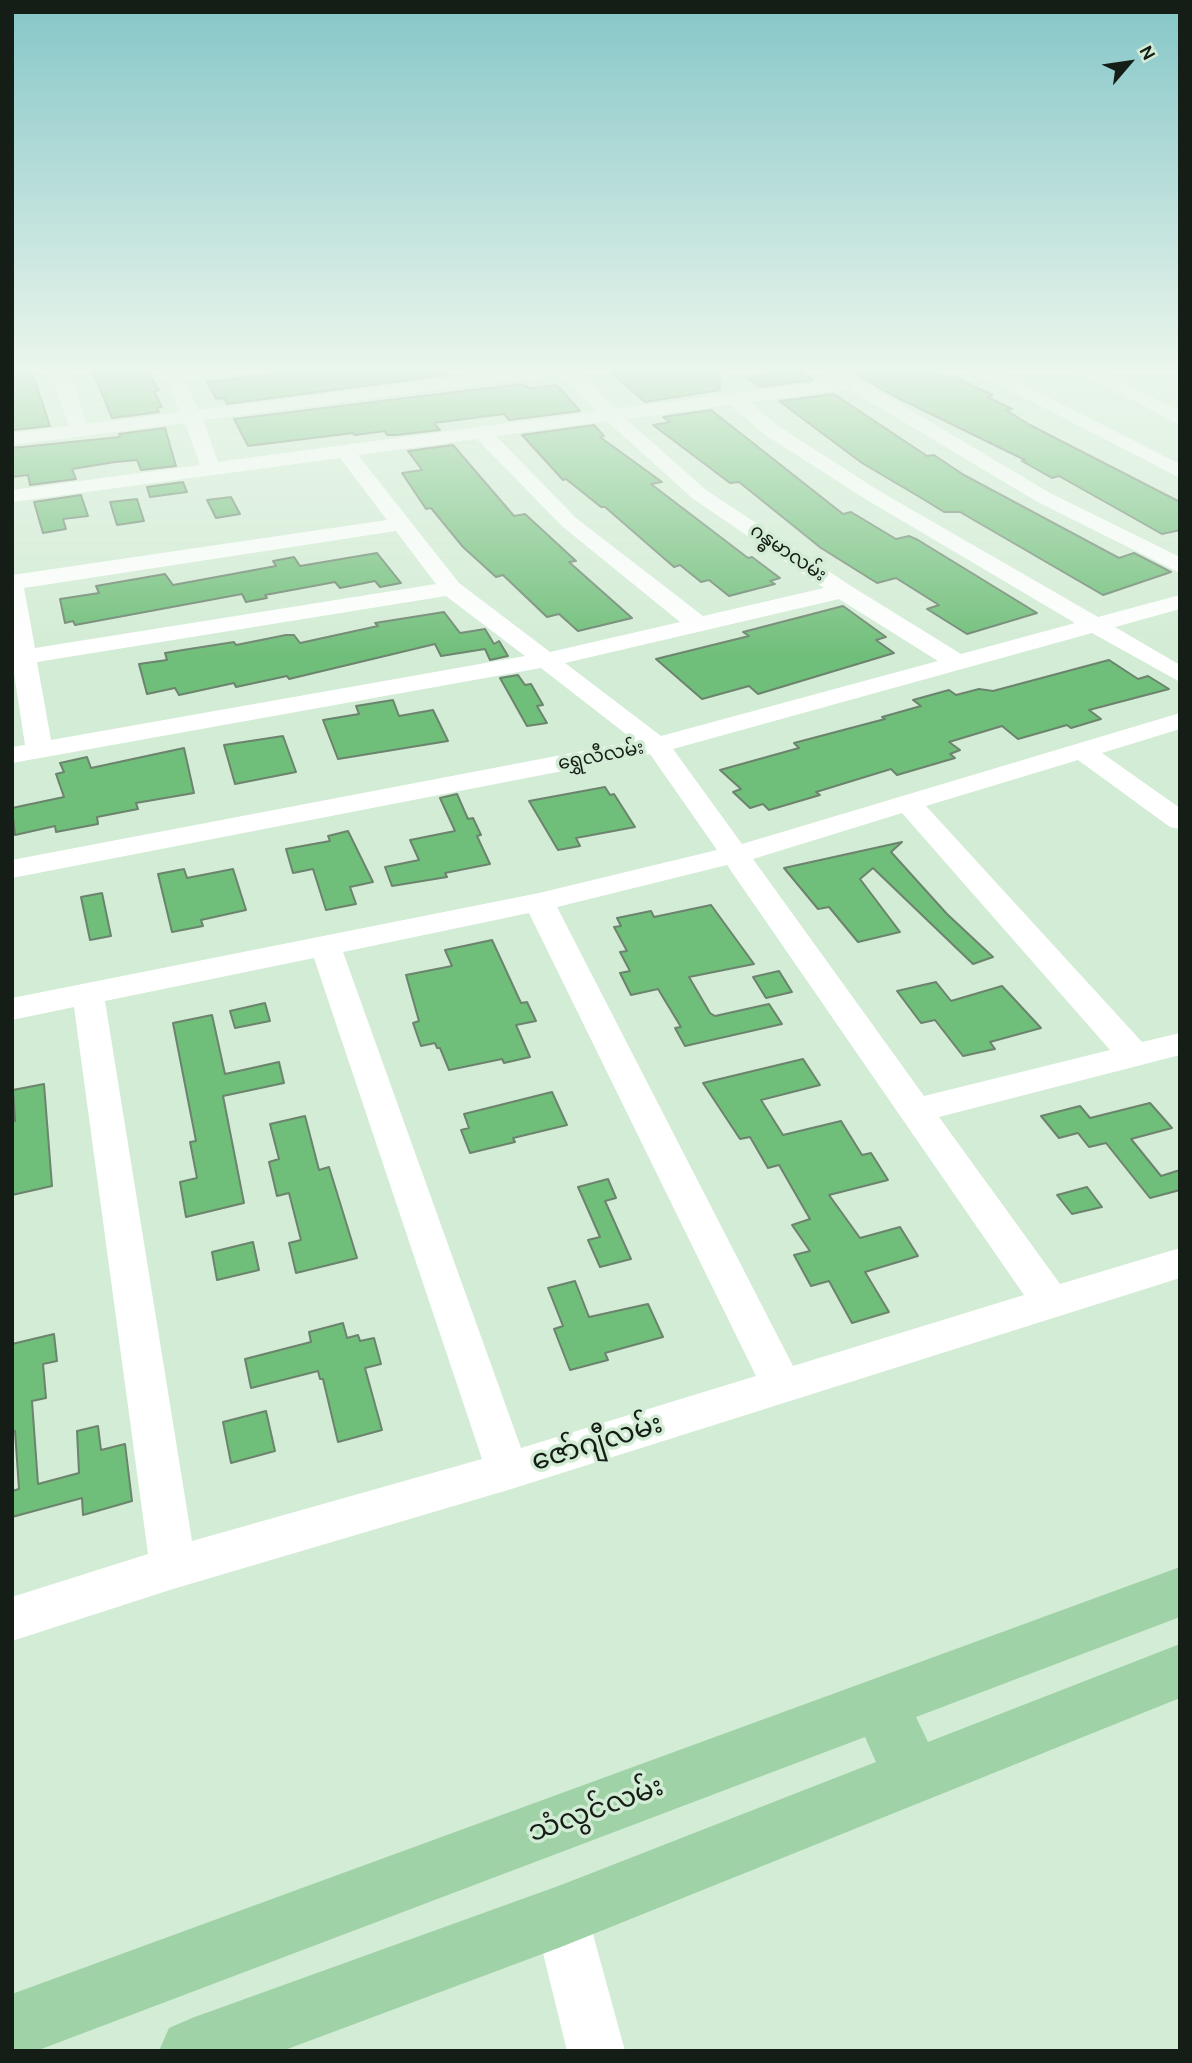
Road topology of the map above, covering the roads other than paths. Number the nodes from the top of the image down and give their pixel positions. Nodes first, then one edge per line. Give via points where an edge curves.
1 (210, 465) edge
2 (239, 465) edge
3 (356, 465) edge
4 (514, 465) edge
5 (667, 465) edge
6 (826, 465) edge
7 (989, 465) edge
8 (211, 469) junction
9 (12, 496) edge
10 (400, 524) junction
11 (1180, 566) edge
12 (12, 582) edge
13 (451, 588) junction
14 (843, 591) junction
15 (1180, 602) edge
16 (699, 625) junction
17 (1100, 626) junction
18 (24, 657) junction
19 (546, 660) junction
20 (960, 664) junction
21 (1180, 675) edge
22 (1180, 721) edge
23 (657, 745) junction
24 (39, 750) junction
25 (1084, 751) junction
26 (12, 755) edge
27 (908, 803) junction
28 (1180, 821) edge
29 (734, 855) junction
30 (12, 869) edge
31 (539, 902) junction
32 (325, 946) junction
33 (88, 993) junction
34 (12, 1009) edge
35 (1180, 1044) edge
36 (1134, 1055) junction
37 (915, 1111) junction
38 (1180, 1263) edge
39 (1051, 1301) junction
40 (782, 1386) junction
41 (508, 1471) junction
42 (173, 1568) junction
43 (1180, 1592) edge
44 (12, 1619) edge
45 (1180, 1671) edge
46 (879, 1704) junction
47 (913, 1775) junction
48 (561, 1916) junction
49 (12, 2027) edge
50 (192, 2051) edge
51 (596, 2051) edge

1 - 8 street
2 - 8 street
3 - 10 street
4 - 16 street via 569,522
5 - 14 street, ဂန္ဓမာလမ်း via 699,494
6 - 17 street
7 - 11 street
8 - 9 street
10 - 12 street
10 - 13 street
12 - 18 street
13 - 18 street
13 - 19 street
14 - 16 street
14 - 20 street, ဂန္ဓမာလမ်း
15 - 17 street, ရွှေလီလမ်း
16 - 19 street
17 - 20 street, ရွှေလီလမ်း
17 - 21 street
18 - 24 street
19 - 23 street
19 - 24 street
20 - 23 street, ရွှေလီလမ်း
22 - 25 street
23 - 29 street
23 - 30 street, ရွှေလီလမ်း
24 - 26 street
25 - 27 street
25 - 28 street
27 - 29 street
27 - 36 street
29 - 31 street
29 - 37 street
31 - 32 street
31 - 40 street
32 - 33 street
32 - 41 street
33 - 34 street
33 - 42 street
35 - 36 street
36 - 37 street
37 - 39 street
38 - 39 street, ဇော်ဂျီလမ်း
39 - 40 street, ဇော်ဂျီလမ်း
40 - 41 street, ဇော်ဂျီလမ်း
41 - 42 street, ဇော်ဂျီလမ်း
42 - 44 street, ဇော်ဂျီလမ်း
43 - 46 main road, သံလွင်လမ်း
45 - 47 main road
46 - 47 main road
46 - 49 main road, သံလွင်လမ်း
47 - 48 main road
48 - 50 main road
48 - 51 street

